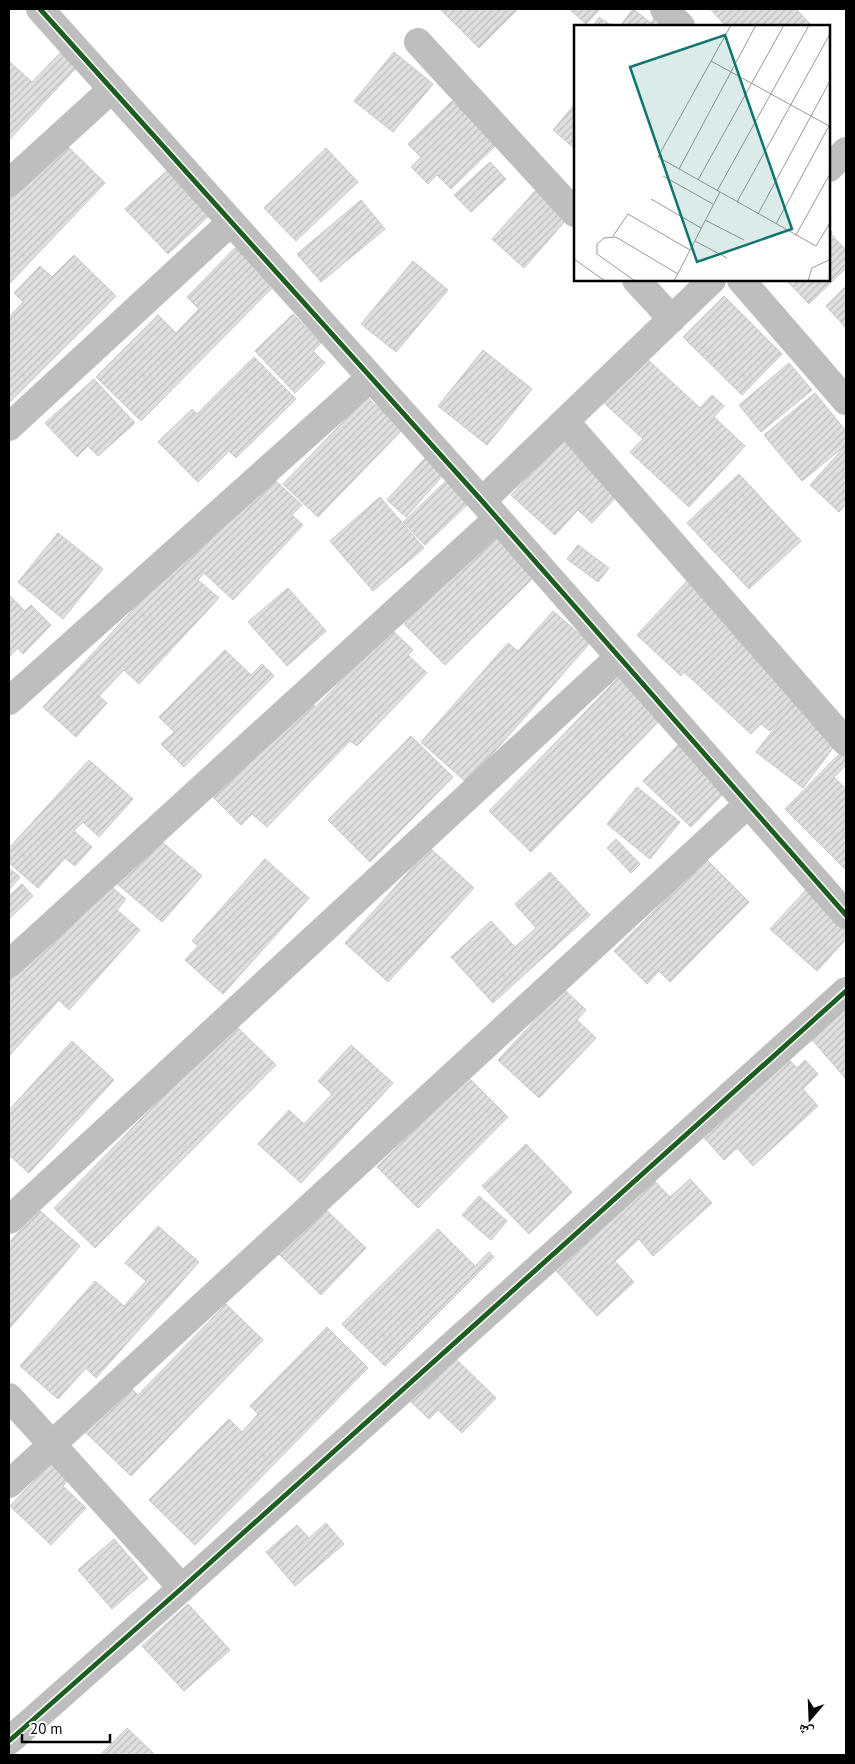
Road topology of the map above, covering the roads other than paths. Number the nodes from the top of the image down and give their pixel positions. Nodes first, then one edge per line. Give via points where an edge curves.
1 (40, 9) edge
2 (664, 9) edge
3 (680, 25) edge
4 (418, 42) dead end
5 (112, 89) junction
6 (846, 151) edge
7 (830, 167) edge
8 (9, 183) edge
9 (574, 212) edge
10 (231, 222) junction
11 (637, 281) edge
12 (711, 281) edge
13 (742, 281) edge
14 (672, 319) junction
15 (370, 378) junction
16 (846, 401) edge
17 (565, 421) junction
18 (9, 427) edge
19 (489, 510) junction
20 (619, 657) junction
21 (9, 701) edge
22 (846, 742) edge
23 (748, 804) junction
24 (846, 915) edge
25 (9, 964) edge
26 (846, 991) edge
27 (9, 1220) edge
28 (9, 1397) edge
29 (52, 1445) junction
30 (9, 1484) edge
31 (182, 1588) junction
32 (9, 1741) edge

1 - 5 street
2 - 3 street
4 - 9 street
5 - 8 street
5 - 10 street
6 - 7 street
10 - 15 street
10 - 18 street
11 - 14 street
12 - 14 street
13 - 16 street
14 - 17 street
15 - 19 street
15 - 21 street
17 - 19 street
17 - 22 street
19 - 20 street
19 - 25 street
20 - 23 street
20 - 27 street
23 - 24 street
23 - 29 street
26 - 31 street
28 - 29 street
29 - 30 street
29 - 31 street
31 - 32 street

